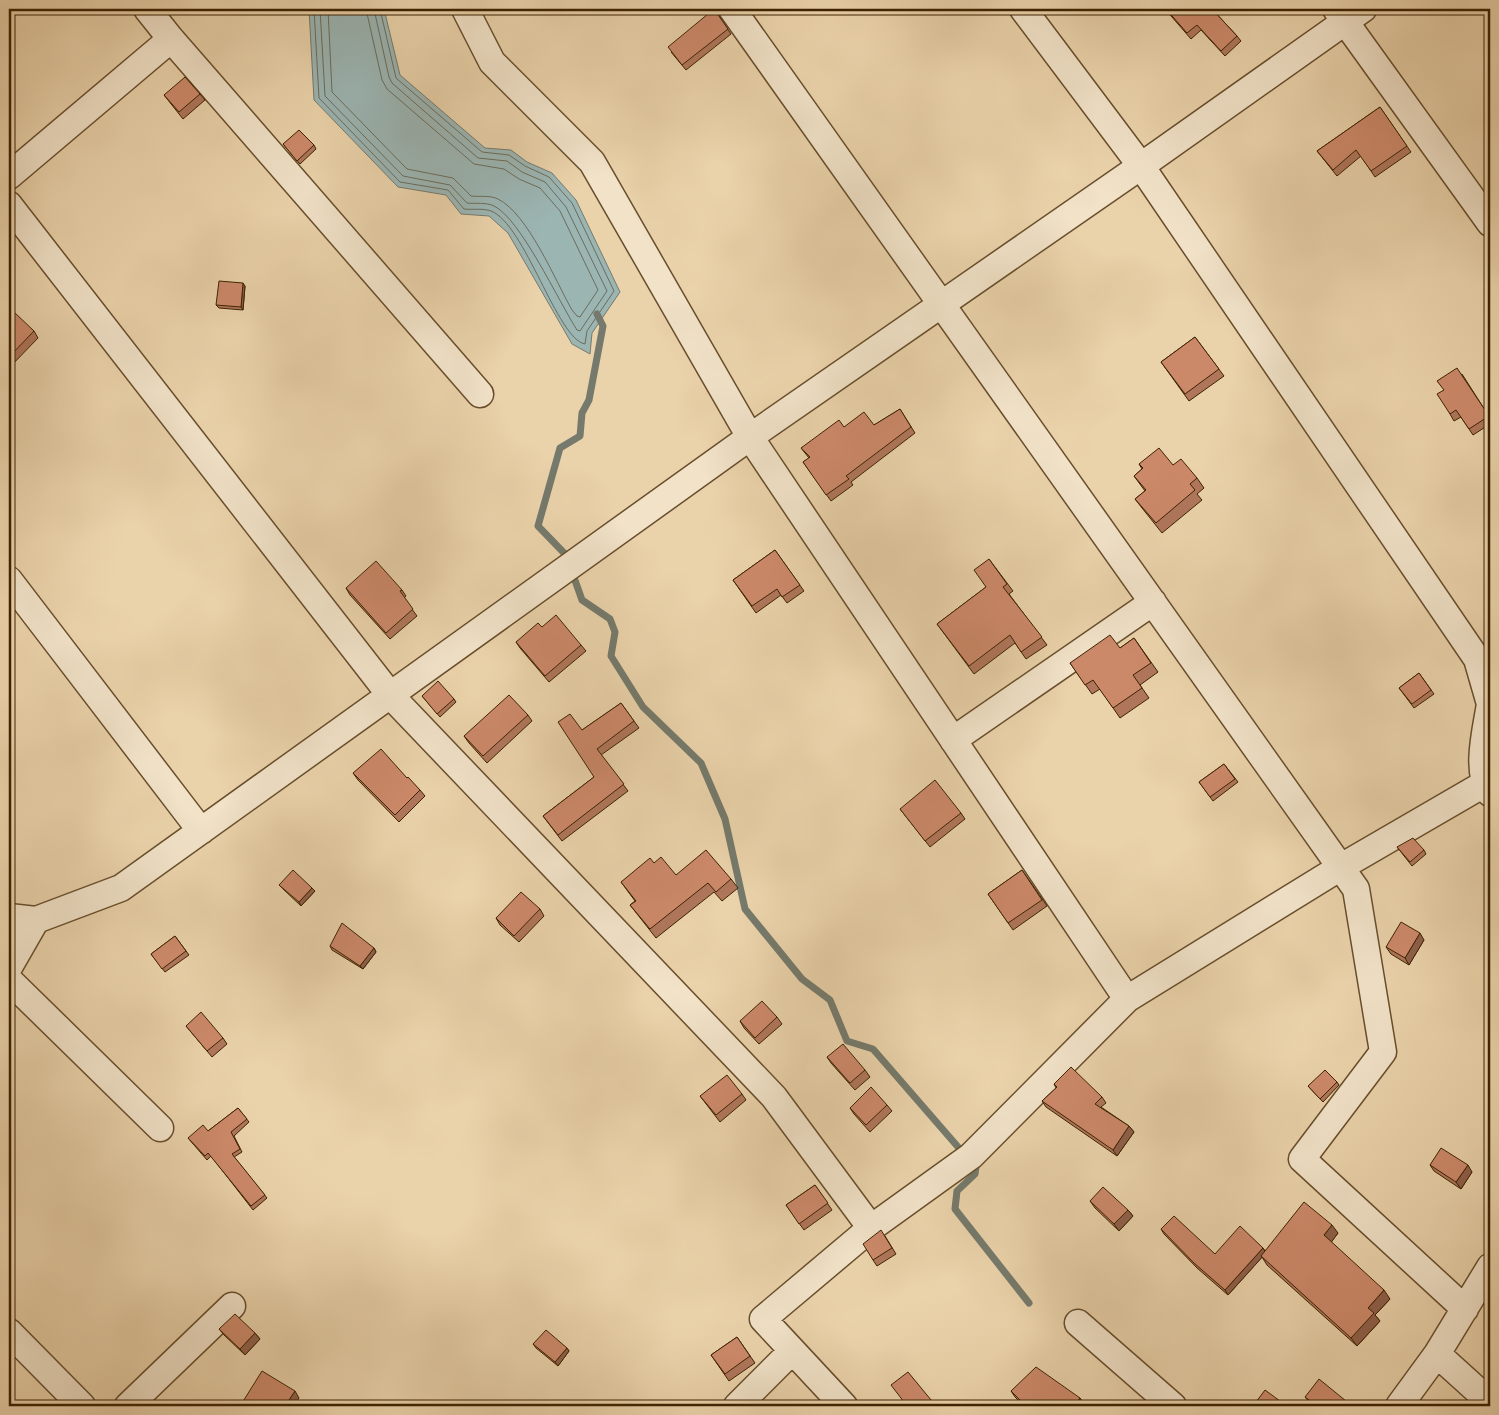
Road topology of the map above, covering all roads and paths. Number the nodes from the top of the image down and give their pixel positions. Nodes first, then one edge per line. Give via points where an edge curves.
1 (147, 9) edge
2 (465, 9) edge
3 (732, 9) edge
4 (1022, 9) edge
5 (1348, 14) edge
6 (171, 39) junction
7 (1142, 166) junction
8 (9, 176) edge
9 (9, 205) edge
10 (1490, 223) edge
11 (942, 304) junction
12 (480, 394) dead end
13 (750, 437) junction
14 (9, 580) edge
15 (1153, 602) junction
16 (391, 696) junction
17 (1490, 704) edge
18 (953, 740) junction
19 (1487, 745) edge
20 (1487, 788) edge
21 (201, 831) junction
22 (1341, 867) junction
23 (9, 918) edge
24 (36, 920) junction
25 (9, 967) edge
26 (9, 980) edge
27 (1127, 998) junction
28 (160, 1128) dead end
29 (870, 1228) junction
30 (1490, 1267) edge
31 (232, 1306) dead end
32 (1465, 1309) junction
33 (1078, 1323) dead end
34 (9, 1332) edge
35 (792, 1351) junction
36 (1437, 1354) junction
37 (1490, 1402) edge
38 (82, 1406) edge
39 (128, 1406) edge
40 (737, 1406) edge
41 (844, 1406) edge
42 (1173, 1406) edge
43 (1399, 1406) edge

1 - 6 street
2 - 13 street via 492,62 592,162
3 - 11 street
4 - 7 street
5 - 7 street
5 - 10 street
6 - 8 street
6 - 12 street
7 - 11 street
7 - 17 street via 1477,659
9 - 16 street
11 - 13 street
11 - 15 street
13 - 16 street
13 - 18 street
14 - 21 street
15 - 18 street
15 - 22 street
16 - 21 street
16 - 29 street via 774,1097
17 - 19 street
18 - 27 street
19 - 20 street
20 - 22 street
21 - 24 street via 121,888
22 - 27 street
22 - 32 street via 1356,889 1383,1052 1302,1159
23 - 24 street
24 - 25 street
26 - 28 street
27 - 29 street via 967,1160
29 - 35 street via 763,1319
30 - 32 street
31 - 39 street
32 - 36 street
33 - 42 street
34 - 38 street
35 - 40 street
35 - 41 street
36 - 37 street
36 - 43 street

